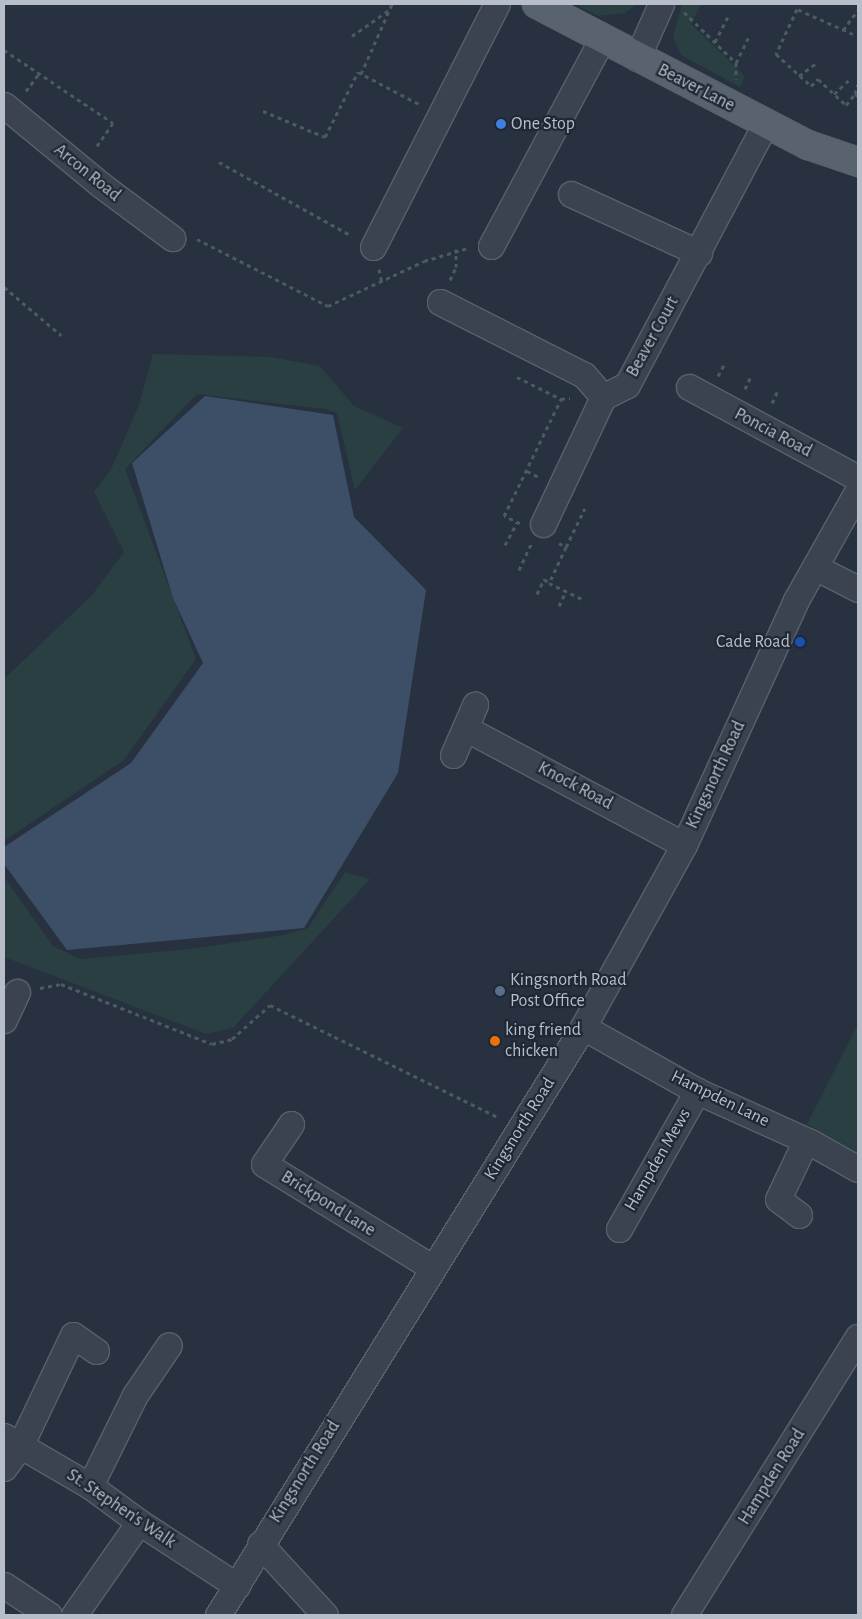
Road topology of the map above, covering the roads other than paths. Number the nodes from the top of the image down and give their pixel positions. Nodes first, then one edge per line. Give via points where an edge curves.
1 (497, 4) edge
2 (536, 4) edge
3 (669, 4) edge
4 (602, 39) junction
5 (637, 58) junction
6 (4, 105) edge
7 (766, 123) junction
8 (858, 162) edge
9 (571, 194) dead end
10 (172, 238) road end
11 (491, 246) road end
12 (373, 247) road end
13 (699, 253) junction
14 (440, 302) road end
15 (689, 387) dead end
16 (603, 397) junction
17 (858, 478) edge
18 (858, 490) edge
19 (538, 532) road end
20 (815, 567) junction
21 (858, 588) edge
22 (475, 705) dead end
23 (465, 728) junction
24 (453, 755) dead end
25 (684, 845) junction
26 (17, 992) road end
27 (4, 1020) edge
28 (583, 1028) junction
29 (697, 1091) junction
30 (291, 1124) dead end
31 (810, 1137) junction
32 (858, 1168) edge
33 (799, 1215) dead end
34 (619, 1230) dead end
35 (433, 1268) junction
36 (858, 1337) edge
37 (168, 1345) dead end
38 (96, 1351) dead end
39 (12, 1441) edge
40 (4, 1468) edge
41 (90, 1486) junction
42 (139, 1522) junction
43 (260, 1544) junction
44 (4, 1585) edge
45 (237, 1586) junction
46 (48, 1615) edge
47 (74, 1615) edge
48 (218, 1615) edge
49 (325, 1615) edge
50 (684, 1615) edge

1 - 12 street
2 - 4 main road, Beaver Lane
3 - 5 street
4 - 5 main road, Beaver Lane
4 - 11 street
5 - 7 main road, Beaver Lane
6 - 10 street, Arcon Road
7 - 8 main road, Beaver Lane via 833,156
7 - 13 street, Beaver Court
9 - 13 street
13 - 16 street, Beaver Court via 627,385
14 - 16 street via 584,375
15 - 17 street, Poncia Road
16 - 19 street
18 - 20 street, Kingsnorth Road
20 - 21 street
20 - 25 street, Kingsnorth Road via 796,600
22 - 23 street
23 - 24 street
23 - 25 street, Knock Road
25 - 28 street, Kingsnorth Road
26 - 27 street
28 - 29 street, Hampden Lane
28 - 35 street, Kingsnorth Road
29 - 31 street, Hampden Lane
29 - 34 street, Hampden Mews
30 - 35 street, Brickpond Lane via 264,1164
31 - 32 street, Hampden Lane
31 - 33 street via 778,1199
35 - 43 street, Kingsnorth Road
36 - 50 street, Hampden Road
37 - 41 street via 135,1395
38 - 39 street via 73,1335
39 - 40 street
39 - 41 street, St. Stephen's Walk
41 - 42 street, St. Stephen's Walk
42 - 45 street, St. Stephen's Walk
42 - 47 street
43 - 45 street, Kingsnorth Road
43 - 49 street
44 - 46 street
45 - 48 street, Kingsnorth Road

